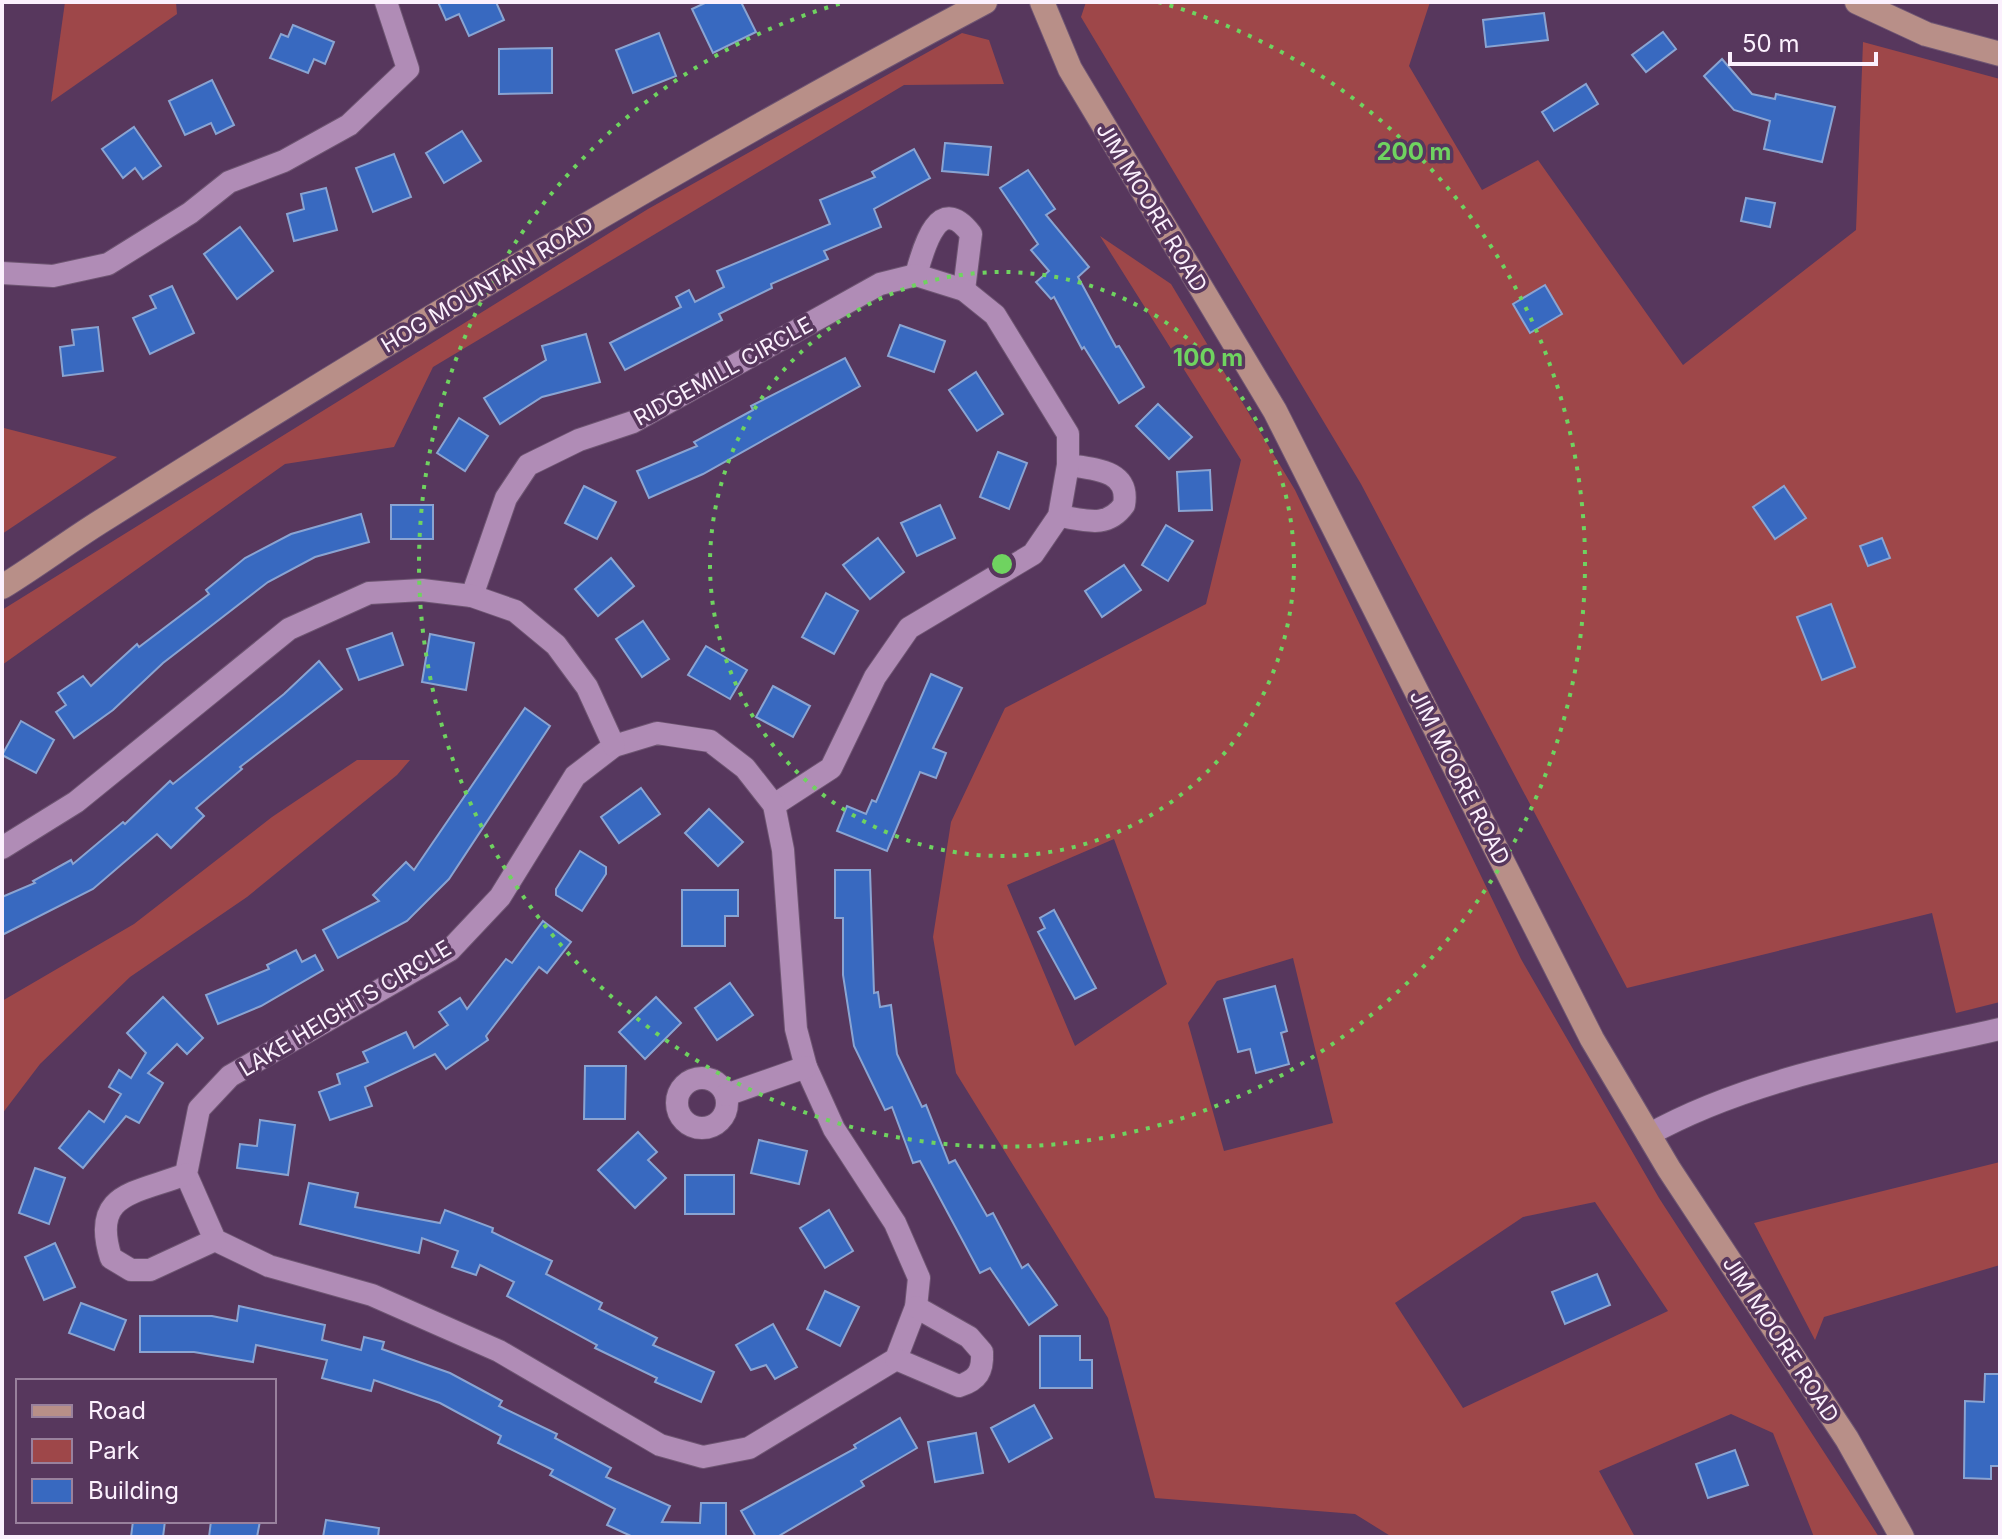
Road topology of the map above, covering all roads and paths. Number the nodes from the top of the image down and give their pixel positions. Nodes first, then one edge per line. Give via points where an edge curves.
1 (386, 2) edge
2 (985, 2) edge
3 (1042, 2) edge
4 (1857, 2) edge
5 (2000, 54) edge
6 (2, 273) edge
7 (916, 275) junction
8 (964, 290) junction
9 (1068, 465) junction
10 (1059, 516) junction
11 (2, 587) edge
12 (472, 596) junction
13 (614, 746) junction
14 (774, 805) junction
15 (2, 848) edge
16 (2000, 1029) edge
17 (806, 1067) junction
18 (726, 1095) dead end
19 (1648, 1135) junction
20 (186, 1174) junction
21 (215, 1240) junction
22 (916, 1307) junction
23 (896, 1359) junction
24 (1902, 1537) edge

1 - 6 street via 408,69 349,125 284,161 229,182 108,264 53,276
2 - 11 street, HOG MOUNTAIN ROAD via 798,101 569,233
3 - 19 street, JIM MOORE ROAD via 1070,69 1275,411 1592,1039
4 - 5 street via 1926,34
7 - 8 street
7 - 8 street via 932,228 952,220 971,234
7 - 12 street, RIDGEMILL CIRCLE via 880,284 633,422 528,465 506,498
8 - 9 street via 995,315 1068,434
9 - 10 street
9 - 10 street via 1114,475 1123,483 1124,505 1103,523
10 - 14 street via 1033,554 909,628 875,677 831,768
12 - 13 street via 515,611 556,645 587,687
12 - 15 street via 422,590 369,593 289,629 76,802
13 - 14 street, LAKE HEIGHTS CIRCLE via 657,733 710,741 745,768
13 - 20 street, LAKE HEIGHTS CIRCLE via 575,776 500,897 450,950 230,1076 199,1109
14 - 17 street, LAKE HEIGHTS CIRCLE via 783,850 796,1029
16 - 19 street via 1778,1083 1689,1112
17 - 18 street
17 - 22 street, LAKE HEIGHTS CIRCLE via 834,1129 895,1223 919,1278
19 - 24 street, JIM MOORE ROAD via 1847,1439
20 - 21 street
20 - 21 street via 114,1203 104,1217 111,1258 131,1270 150,1270
21 - 23 street via 269,1266 372,1295 485,1345 660,1445 703,1457 749,1448
22 - 23 street, LAKE HEIGHTS CIRCLE
22 - 23 street via 969,1337 982,1352 983,1368 972,1382 959,1386

